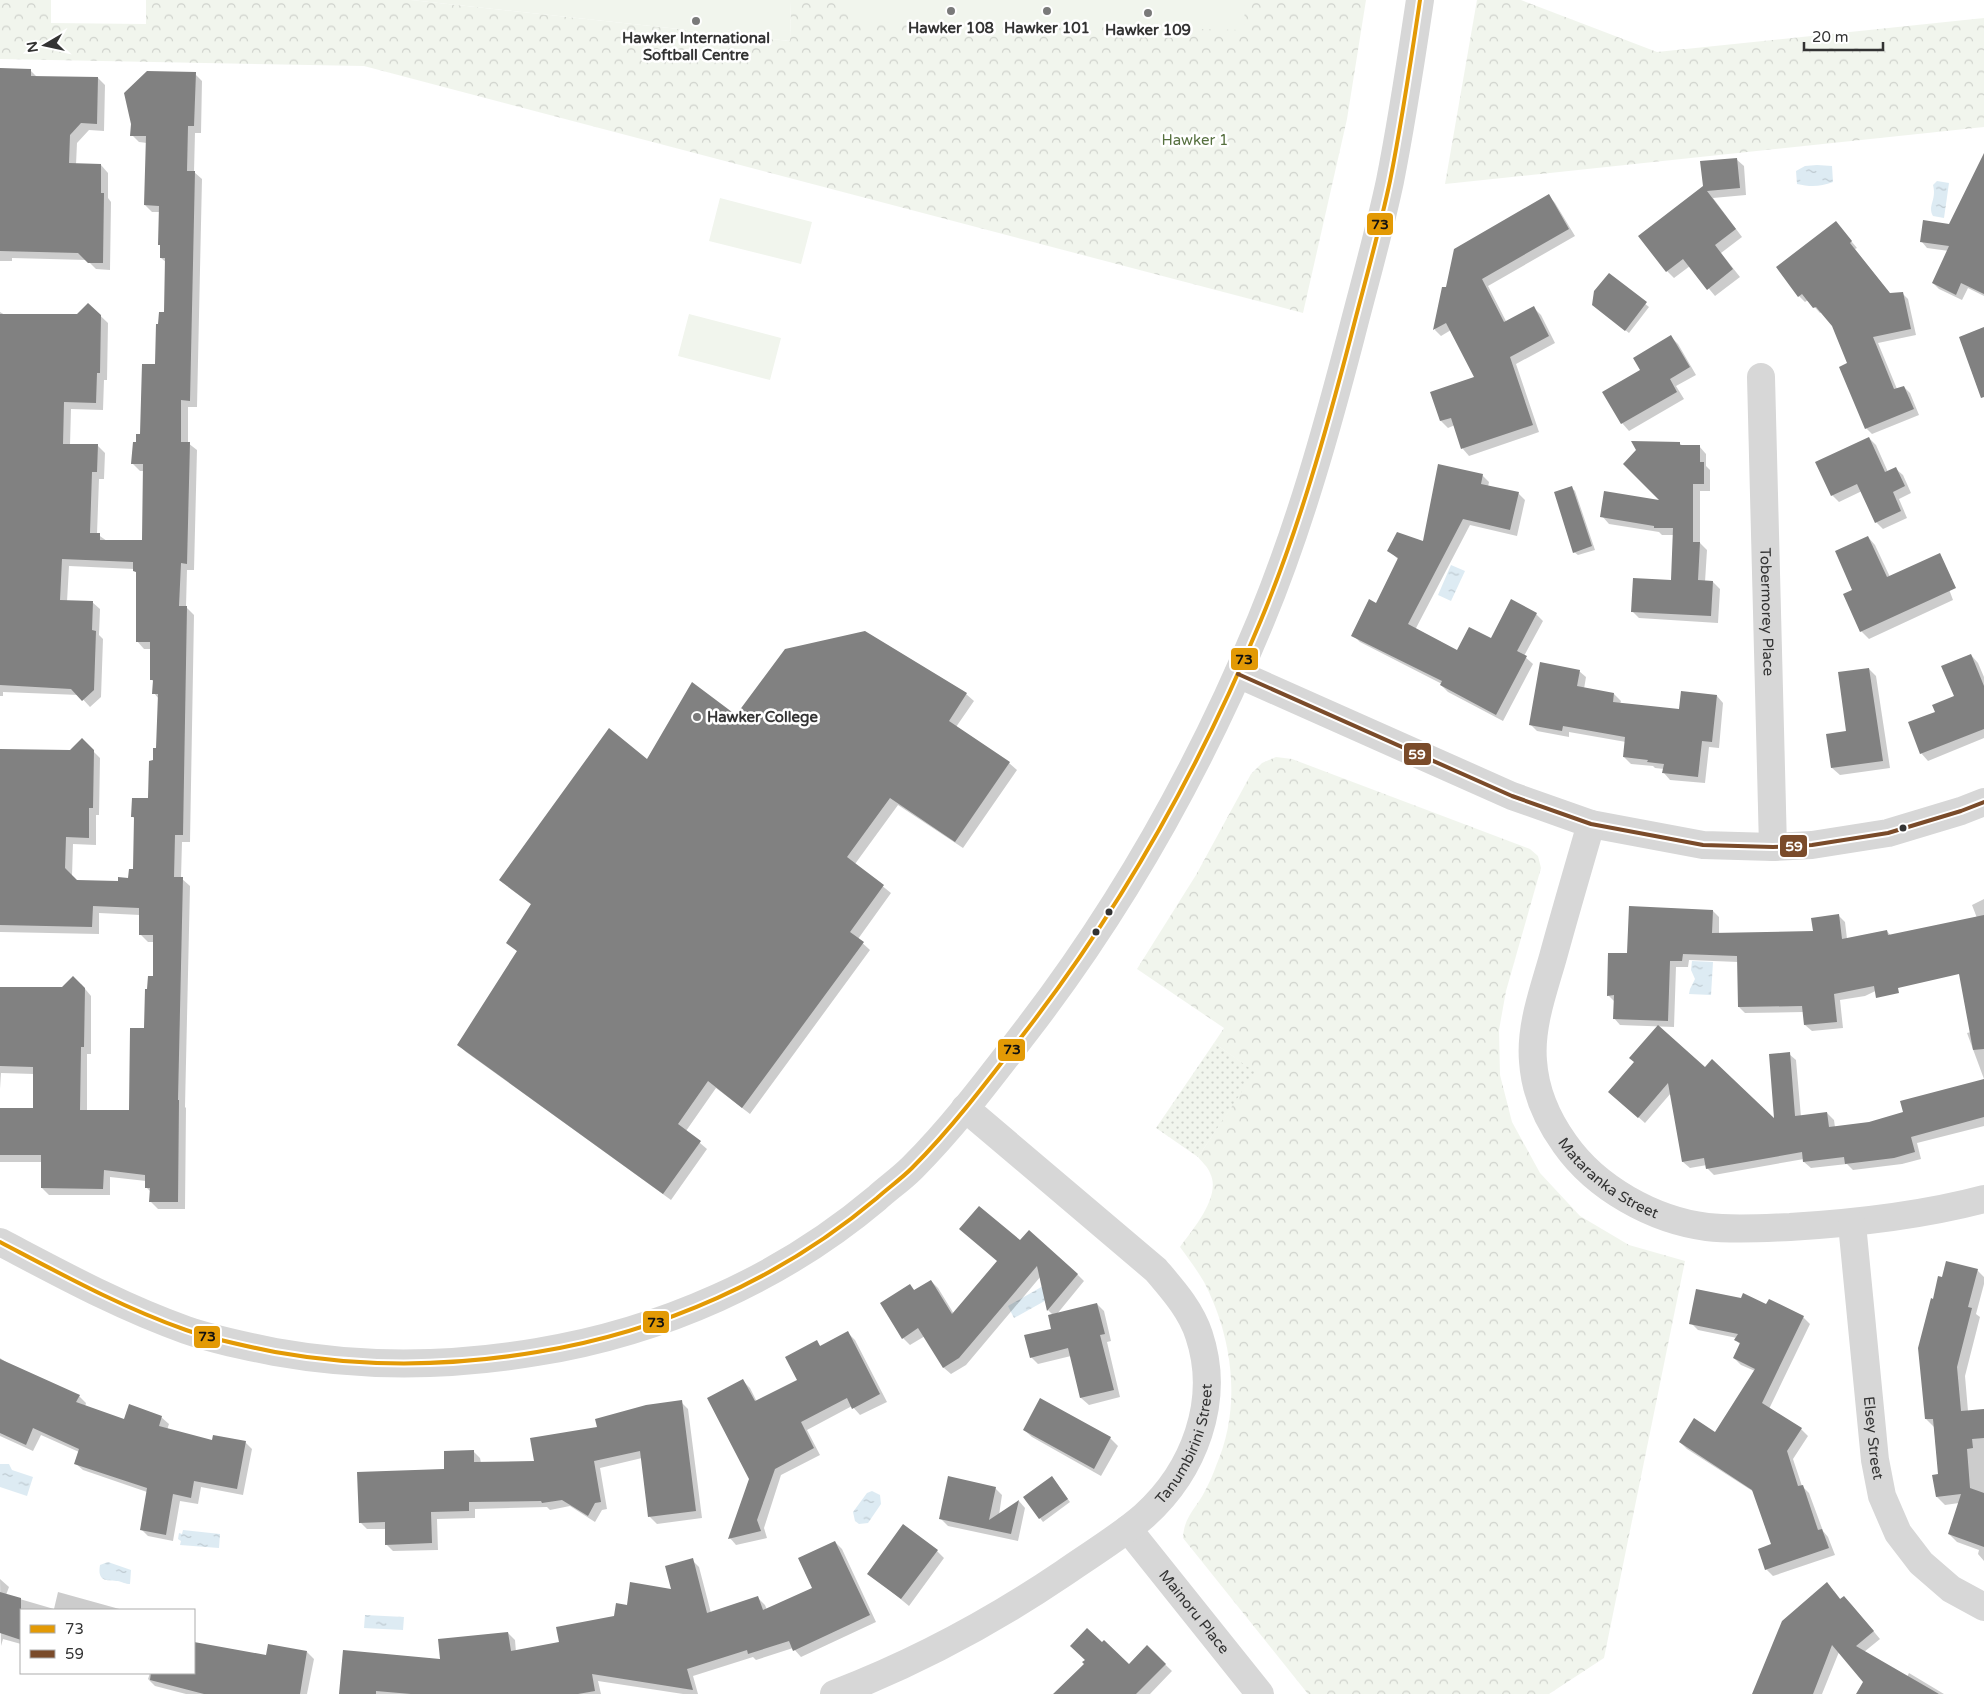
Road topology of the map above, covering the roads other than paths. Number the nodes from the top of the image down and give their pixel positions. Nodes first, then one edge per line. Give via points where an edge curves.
1 (1420, 0) edge
2 (1761, 377) dead end
3 (1238, 674) junction
4 (1984, 802) edge
5 (1591, 824) junction
6 (1773, 847) junction
7 (965, 1108) junction
8 (1984, 1200) edge
9 (1852, 1224) junction
10 (0, 1242) edge
11 (1128, 1529) junction
12 (1984, 1607) edge
13 (834, 1694) edge
14 (1260, 1694) edge

1 - 3 street via 1389,185 1331,412 1303,505
2 - 6 street, Tobermorey Place
3 - 5 street via 1512,796
3 - 7 street via 1175,801 1100,928 1056,992
4 - 6 street via 1888,833 1812,845
5 - 6 street via 1704,845
5 - 9 street, Mataranka Street via 1542,996 1533,1040 1533,1062 1542,1104 1551,1124 1577,1161 1613,1192 1657,1214 1707,1227
7 - 10 street via 911,1169 847,1223 738,1289 657,1323 572,1347 485,1361 353,1363 310,1359 226,1342 185,1330 108,1299
7 - 11 street, Tanumbirini Street via 1156,1270 1182,1300 1199,1335 1207,1372 1206,1411 1194,1448 1174,1484
8 - 9 street, Mataranka Street
9 - 12 street, Elsey Street via 1875,1460 1882,1496 1898,1533 1921,1563 1951,1589
11 - 13 street, Tanumbirini Street via 1038,1590 975,1627
11 - 14 street, Mainoru Place

